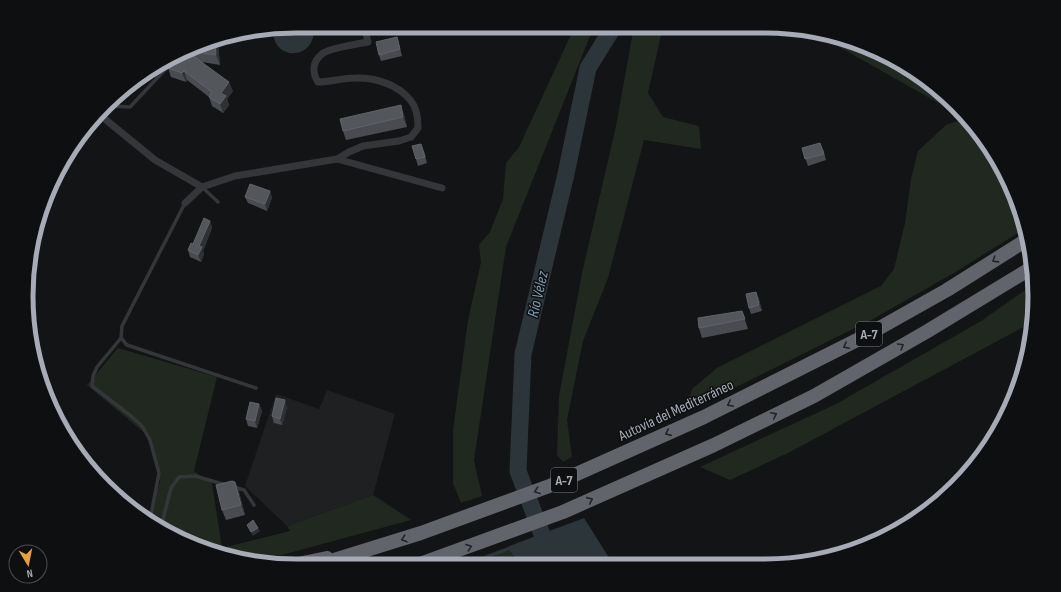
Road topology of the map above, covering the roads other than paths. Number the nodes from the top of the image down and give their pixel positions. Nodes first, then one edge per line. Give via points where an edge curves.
1 (366, 33) edge
2 (169, 66) edge
3 (114, 106) edge
4 (103, 118) edge
5 (337, 159) junction
6 (202, 187) junction
7 (442, 188) dead end
8 (218, 202) dead end
9 (185, 203) joint
10 (1022, 243) edge
11 (1026, 270) edge
12 (121, 338) junction
13 (256, 388) dead end
14 (254, 505) dead end
15 (151, 516) edge
16 (162, 523) edge
17 (388, 544) junction
18 (320, 559) edge
19 (338, 559) edge
20 (434, 559) edge

1 - 5 street via 368,42 322,53 314,66 315,78 318,82 356,78 386,83 399,90 412,102 418,117 418,128 411,137 363,146
2 - 3 lane via 130,107
4 - 6 street via 155,160
5 - 6 street via 235,176
5 - 7 street
6 - 8 lane
6 - 9 street
9 - 12 lane via 122,326
10 -> 17 highway, Autovía del Mediterráneo / A-7 via 947,290 867,335 704,417 552,485
20 -> 11 highway, A-7 via 563,512 714,445 820,392 926,332
12 - 13 lane via 126,345
12 - 15 lane via 97,367 92,386 132,416 150,440 159,473
14 - 16 lane via 244,490 195,476 179,478 171,488
17 - 18 highway
17 - 19 highway, Autovía del Mediterráneo / A-7

